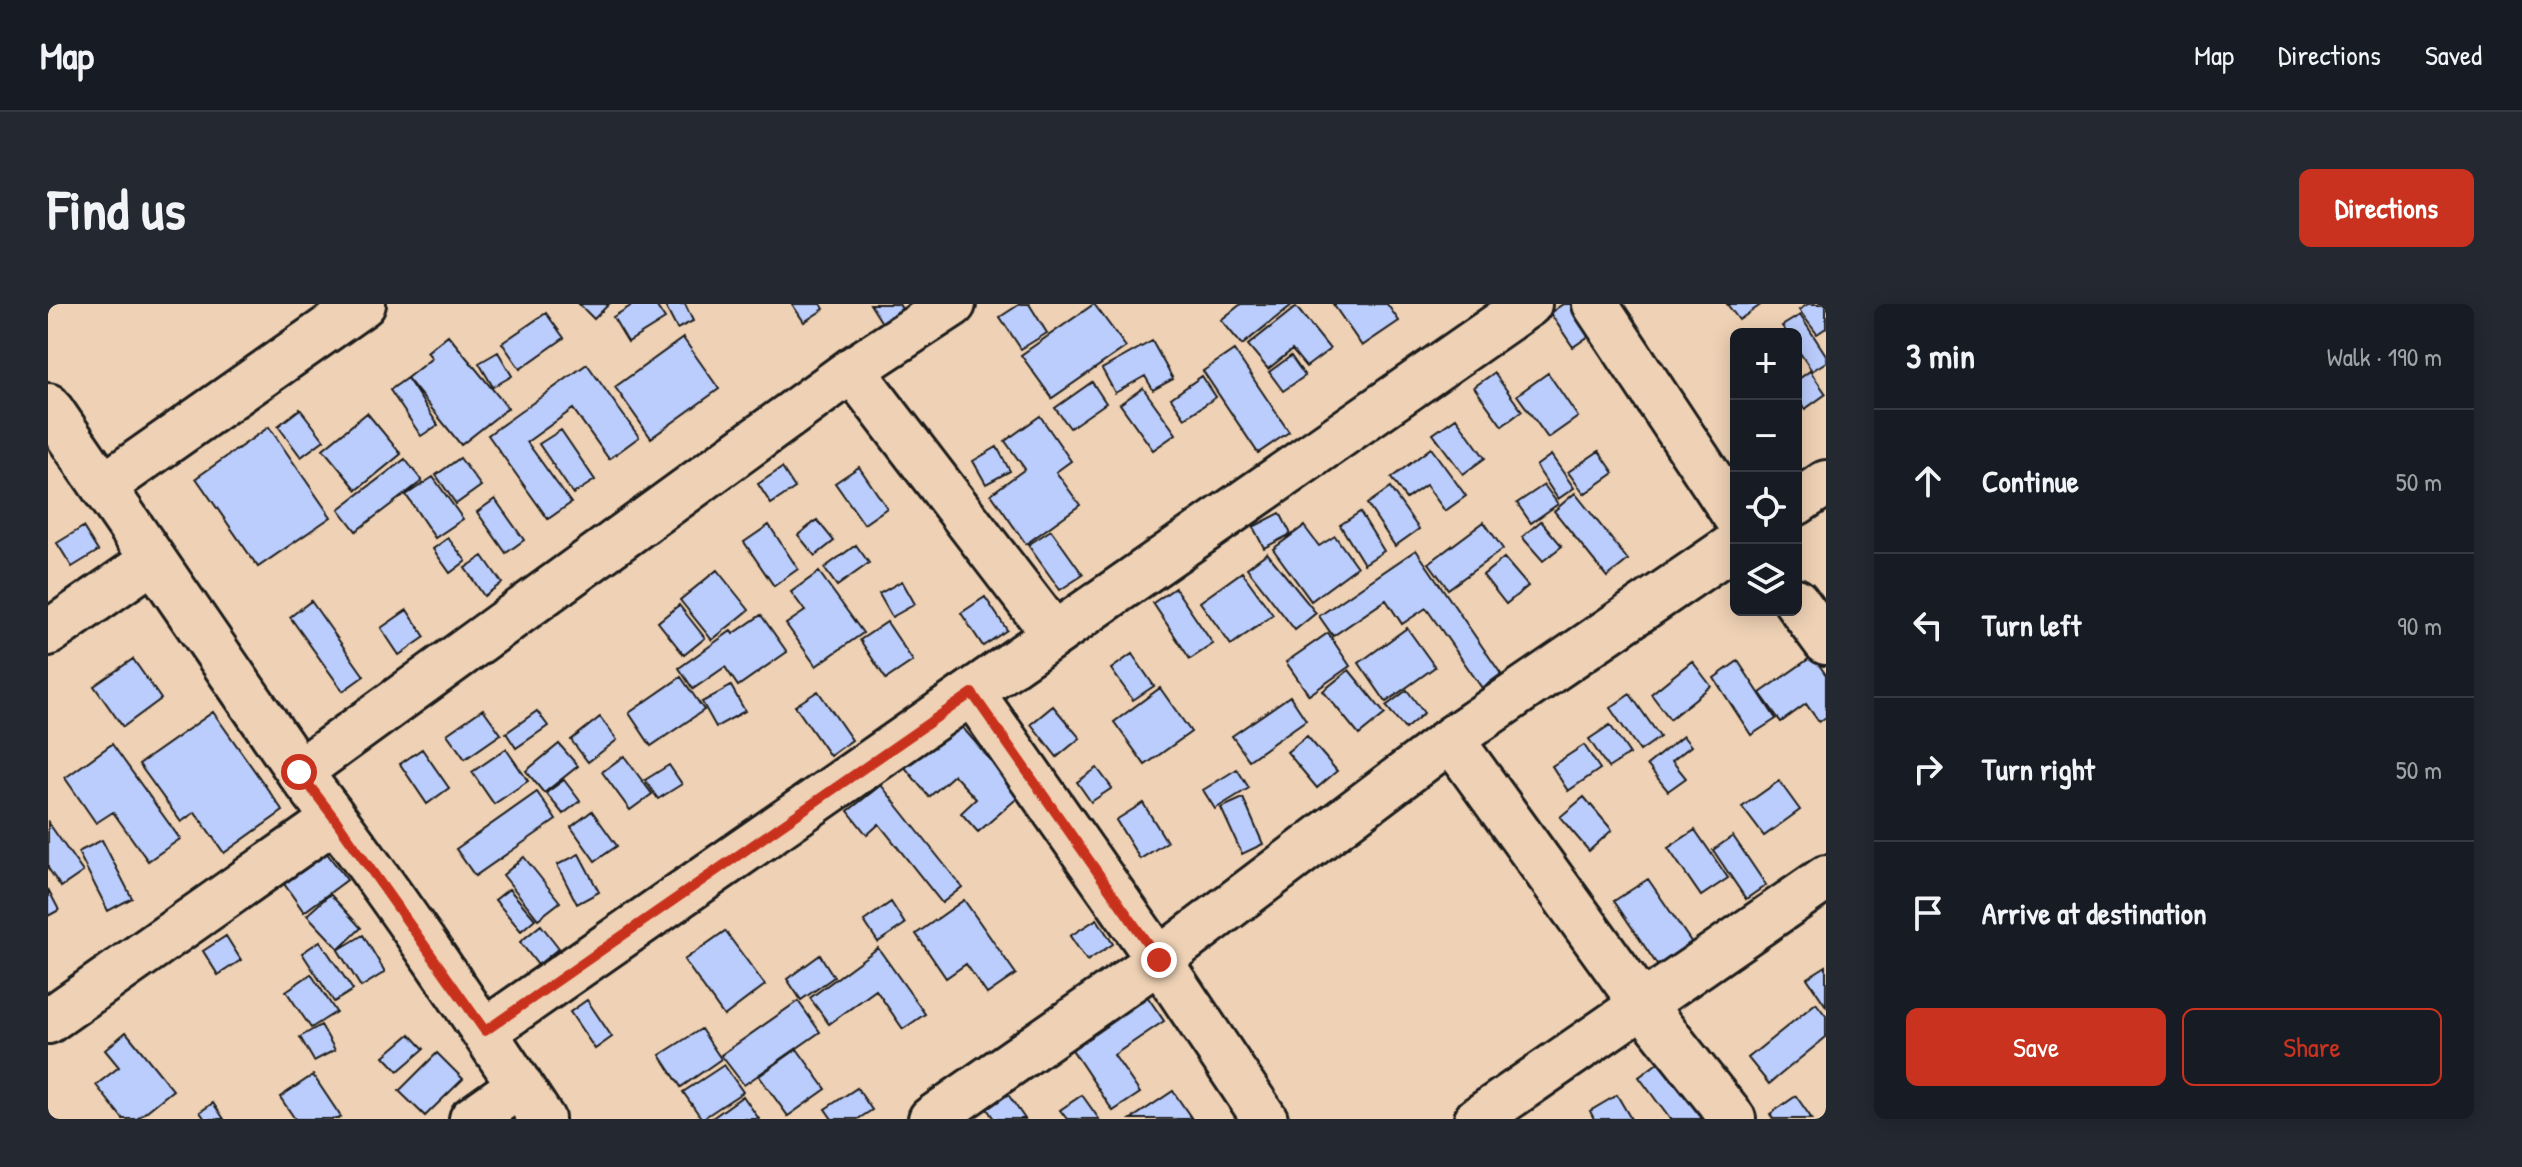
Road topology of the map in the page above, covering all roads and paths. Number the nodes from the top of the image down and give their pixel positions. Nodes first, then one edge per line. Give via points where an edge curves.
1 (363, 304) edge
2 (953, 304) edge
3 (1529, 304) edge
4 (1595, 304) edge
5 (852, 370) junction
6 (48, 406) edge
7 (1826, 483) edge
8 (104, 486) junction
9 (1802, 499) edge
10 (1730, 508) edge
11 (1730, 548) edge
12 (153, 560) junction
13 (1802, 609) edge
14 (48, 633) edge
15 (1054, 634) junction
16 (1826, 642) edge
17 (972, 693) junction
18 (1451, 739) junction
19 (299, 772) junction
20 (335, 819) junction
21 (1826, 878) edge
22 (1159, 960) junction
23 (1642, 1004) junction
24 (48, 1021) edge
25 (485, 1031) junction
26 (531, 1102) edge
27 (472, 1119) edge
28 (931, 1119) edge
29 (1265, 1119) edge
30 (1477, 1119) edge
31 (1733, 1119) edge

1 - 8 street
2 - 5 street
3 - 15 street
4 - 10 street
5 - 15 street
5 - 19 street
6 - 8 street
7 - 9 street
8 - 12 street
11 - 18 street
12 - 14 street
12 - 19 street
13 - 16 street
15 - 17 street
17 - 22 street
17 - 25 street
18 - 22 street
18 - 23 street
19 - 20 street
20 - 24 street
20 - 25 street
21 - 23 street
22 - 28 street
22 - 29 street
23 - 30 street
23 - 31 street
25 - 26 street
26 - 27 street

